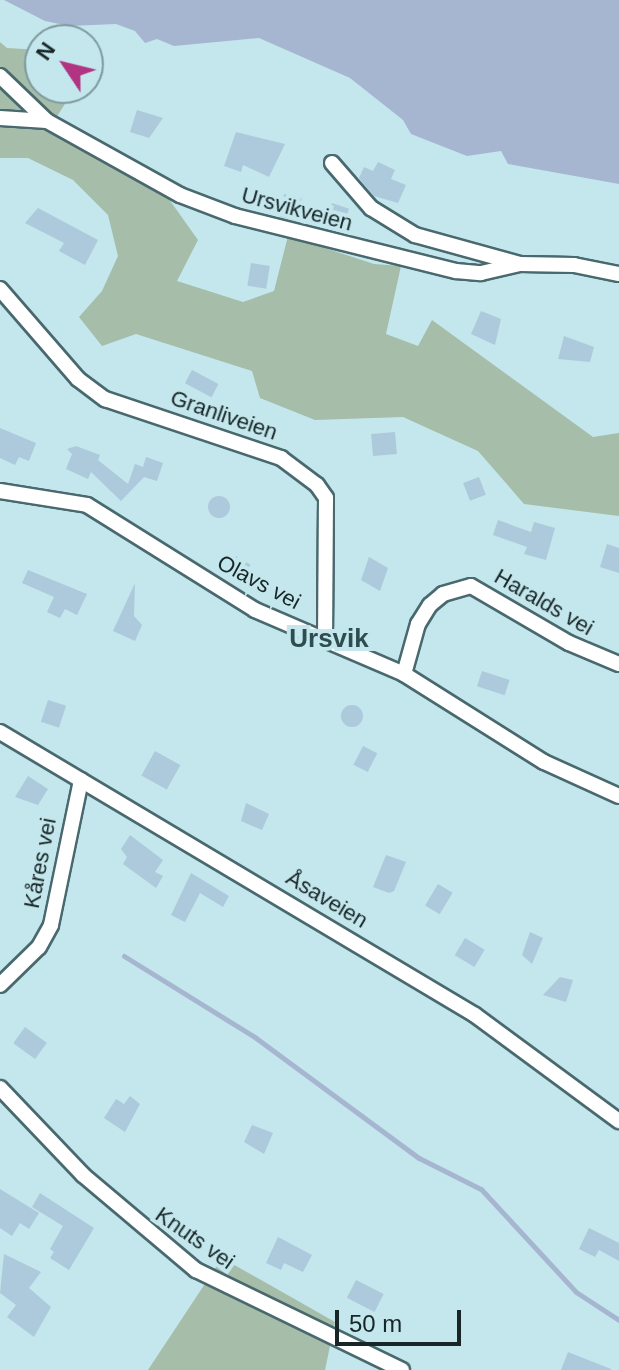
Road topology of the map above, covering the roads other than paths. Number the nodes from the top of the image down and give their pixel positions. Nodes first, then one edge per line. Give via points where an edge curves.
1 (0, 76) edge
2 (0, 118) edge
3 (47, 121) junction
4 (332, 163) dead end
5 (520, 264) junction
6 (619, 274) edge
7 (0, 289) edge
8 (0, 491) edge
9 (325, 639) junction
10 (619, 664) edge
11 (404, 674) junction
12 (0, 732) edge
13 (81, 780) junction
14 (619, 796) edge
15 (0, 985) edge
16 (0, 1088) edge
17 (619, 1121) edge
18 (402, 1370) edge

1 - 3 street, Ursvikveien
2 - 3 street
3 - 5 street, Ursvikveien via 180,195 235,216 456,271 481,273
4 - 5 street via 371,208 415,235
5 - 6 street, Ursvikveien via 574,265
7 - 9 street, Granliveien via 78,379 105,399 281,458 317,485 326,498
8 - 9 street, Olavs vei via 87,505 255,610
9 - 11 street, Olavs vei
10 - 11 street, Haralds vei via 569,643 471,586 443,594 430,605 418,624
11 - 14 street, Olavs vei via 544,762
12 - 13 street, Åsaveien
13 - 15 street, Kåres vei via 51,925 39,947
13 - 17 street, Åsaveien via 475,1015
16 - 18 street, Knuts vei via 83,1175 196,1270

